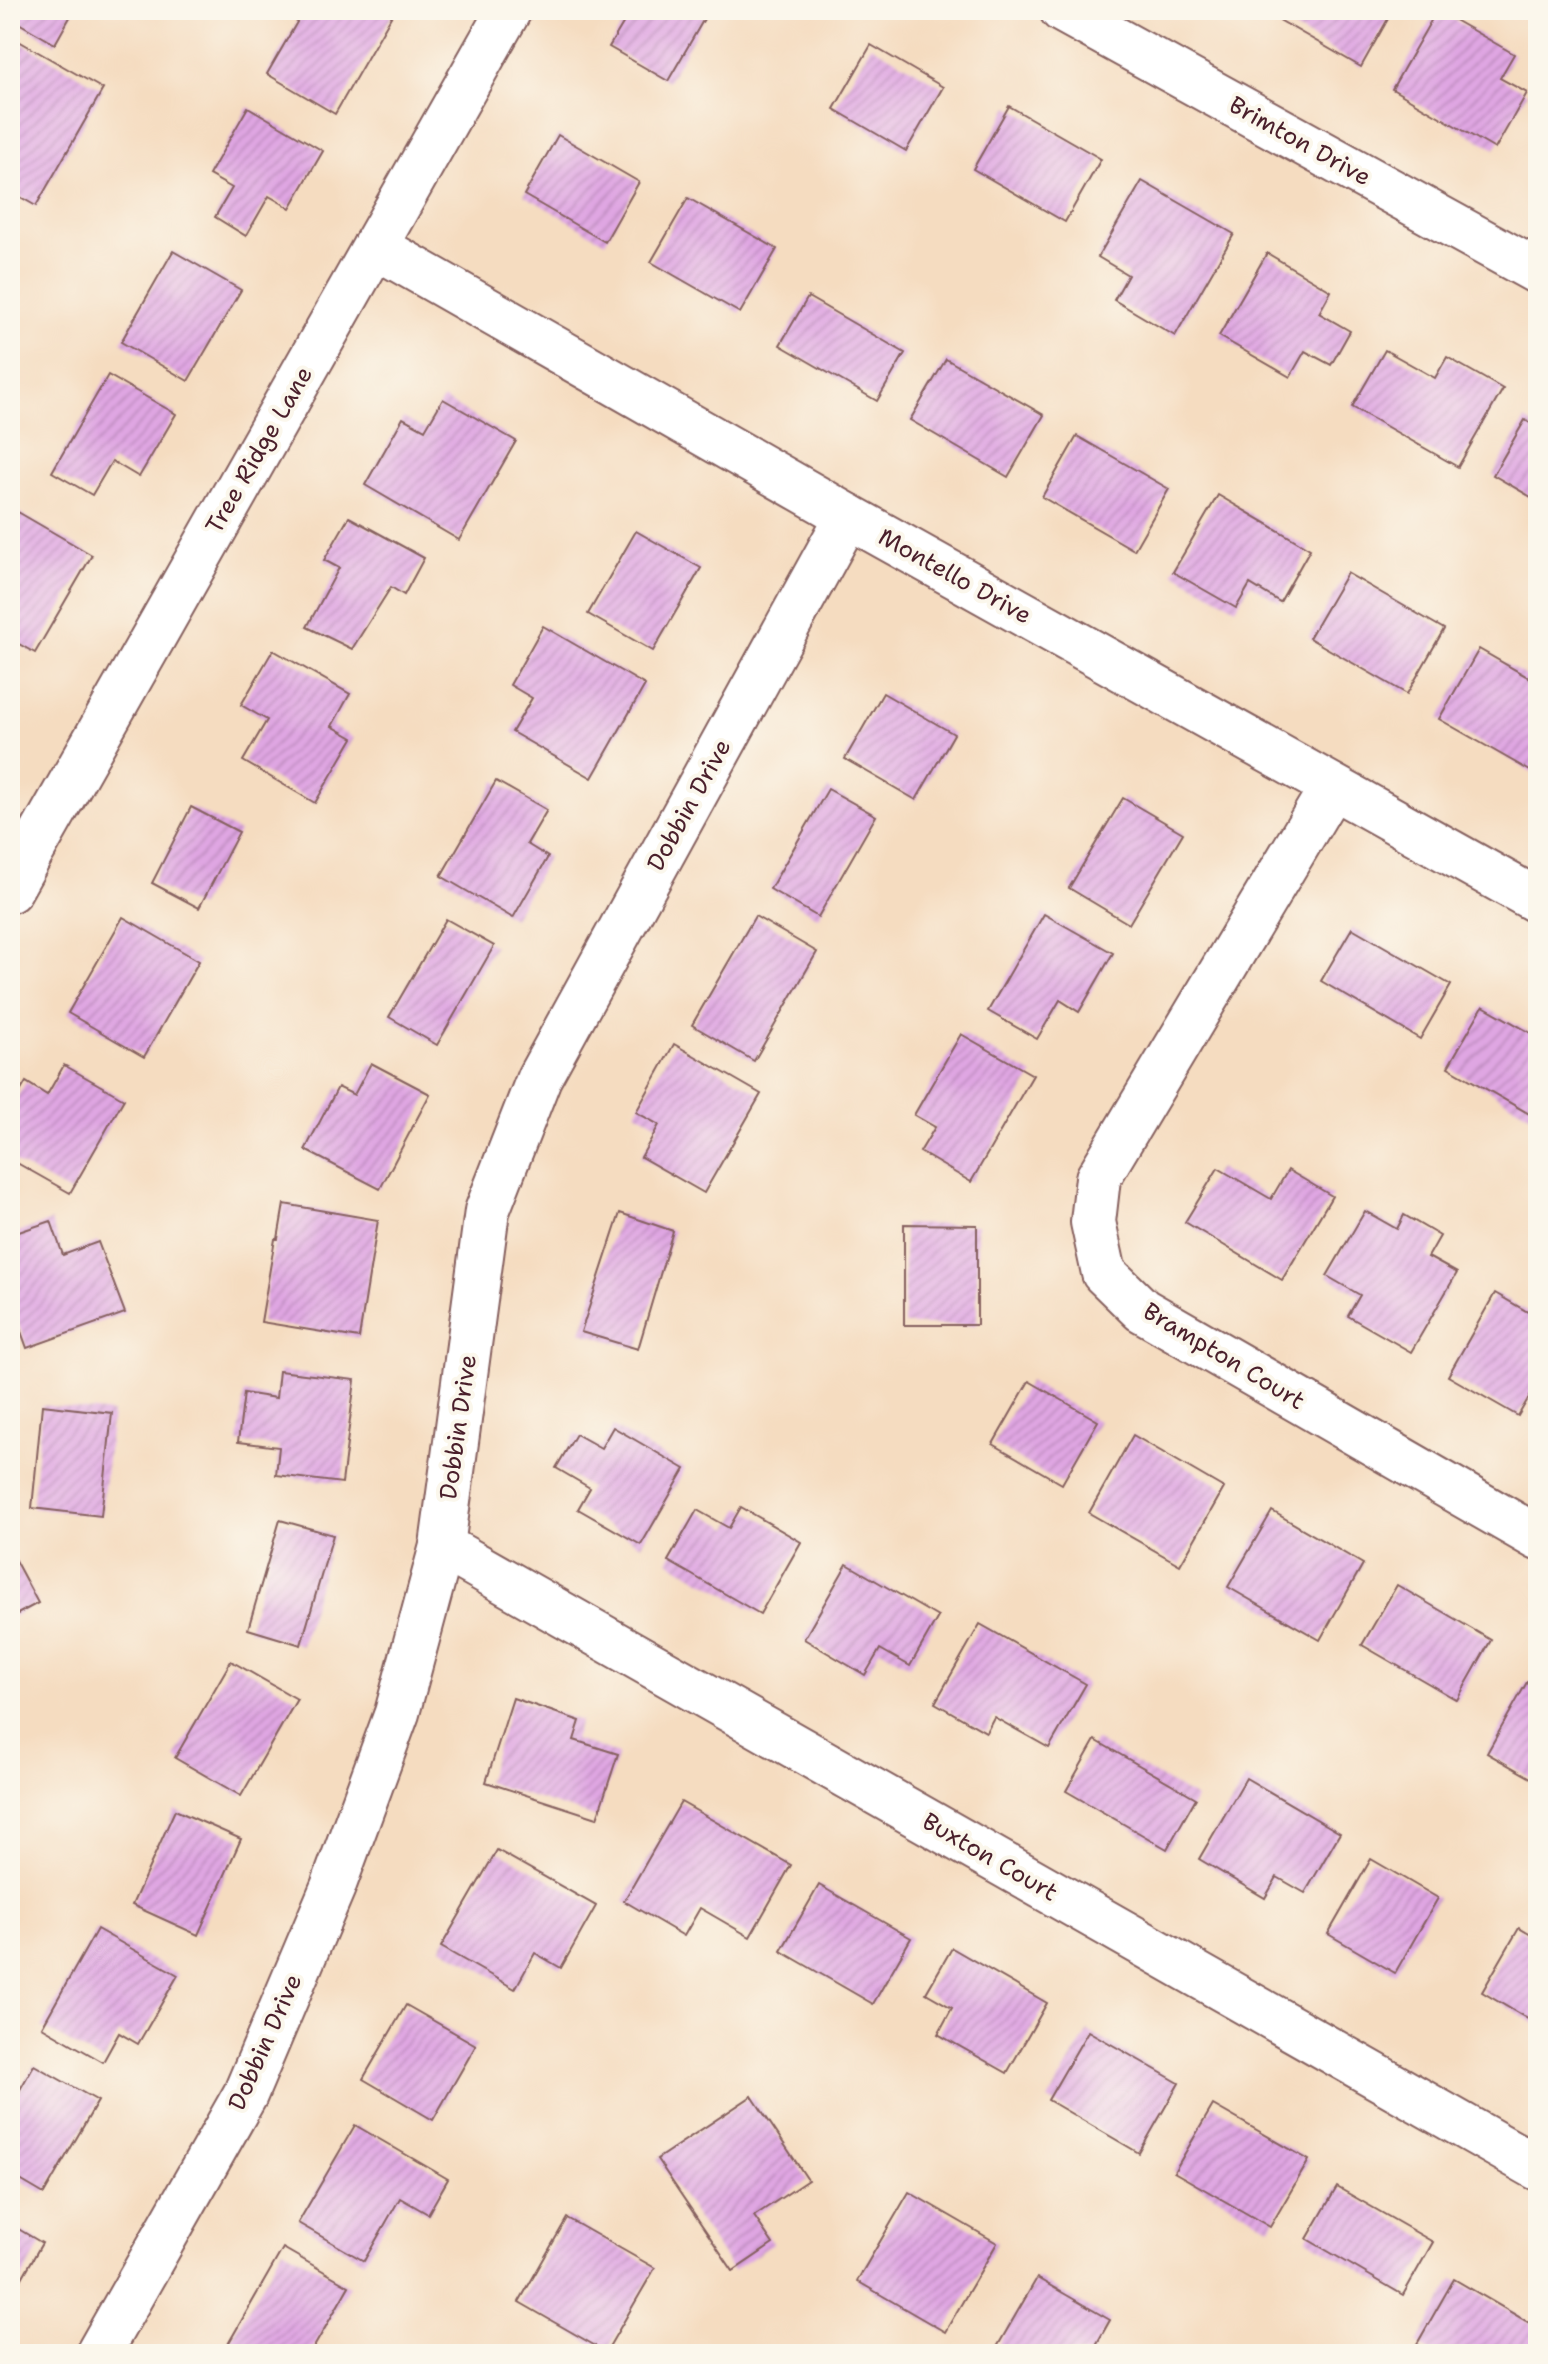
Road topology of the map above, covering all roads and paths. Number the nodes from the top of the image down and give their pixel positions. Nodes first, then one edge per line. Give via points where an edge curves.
1 (509, 10) edge
2 (1062, 10) edge
3 (375, 246) junction
4 (1538, 272) edge
5 (848, 516) junction
6 (1332, 787) junction
7 (10, 890) edge
8 (1538, 901) edge
9 (1538, 1538) edge
10 (442, 1546) junction
11 (1538, 2168) edge
12 (98, 2354) edge

1 - 3 street, Tree Ridge Lane
2 - 4 street, Brimton Drive
3 - 5 street, Montello Drive
3 - 7 street, Tree Ridge Lane
5 - 6 street, Montello Drive
5 - 10 street, Dobbin Drive via 539,1078 492,1196
6 - 8 street, Montello Drive
6 - 9 street, Brampton Court via 1098,1178 1093,1222 1104,1273 1142,1310
10 - 11 street, Buxton Court
10 - 12 street, Dobbin Drive via 397,1713 333,1887 245,2095

